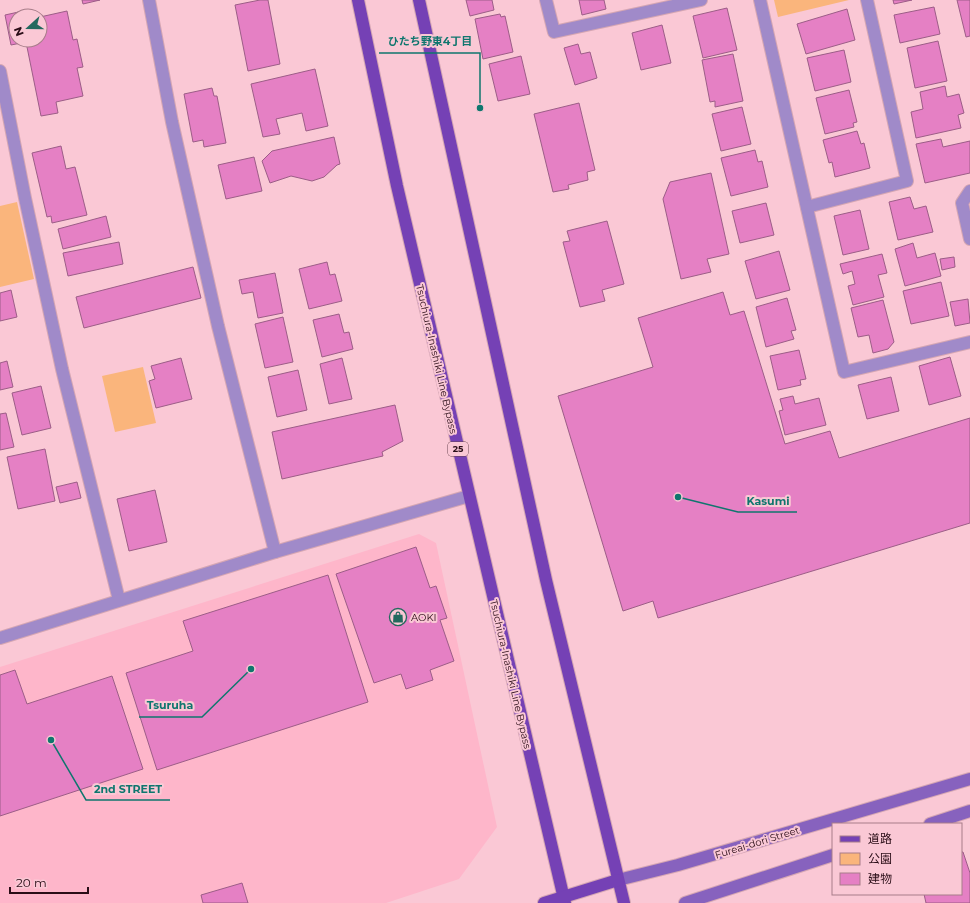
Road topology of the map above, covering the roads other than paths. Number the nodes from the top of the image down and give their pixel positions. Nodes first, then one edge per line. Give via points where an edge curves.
1 (149, 0) edge
2 (358, 0) edge
3 (419, 0) edge
4 (546, 0) edge
5 (701, 0) edge
6 (760, 0) edge
7 (867, 0) edge
8 (0, 71) edge
9 (970, 191) edge
10 (807, 207) junction
11 (970, 239) edge
12 (970, 342) edge
13 (469, 496) junction
14 (275, 552) junction
15 (119, 600) junction
16 (0, 638) edge
17 (970, 779) edge
18 (969, 815) edge
19 (934, 823) edge
20 (832, 855) edge
21 (618, 880) junction
22 (564, 900) edge
23 (544, 903) edge
24 (624, 903) edge
25 (685, 903) edge

1 - 14 street via 172,122 218,326
2 - 13 main road, Tsuchiura-Inashiki Line Bypass / 25 via 397,186
3 - 21 main road via 546,580
4 - 5 street via 554,32
6 - 10 street
7 - 10 street via 907,181
8 - 15 street via 62,369
9 - 11 street via 962,203
10 - 12 street via 844,372
13 - 14 street
13 - 22 main road, Tsuchiura-Inashiki Line Bypass / 25
14 - 15 street
15 - 16 street
17 - 21 street, Fureai-dori Street via 678,865
18 - 19 street
20 - 25 street
21 - 22 main road, Fureai-dori Street
21 - 24 main road
22 - 23 main road, Fureai-dori Street

